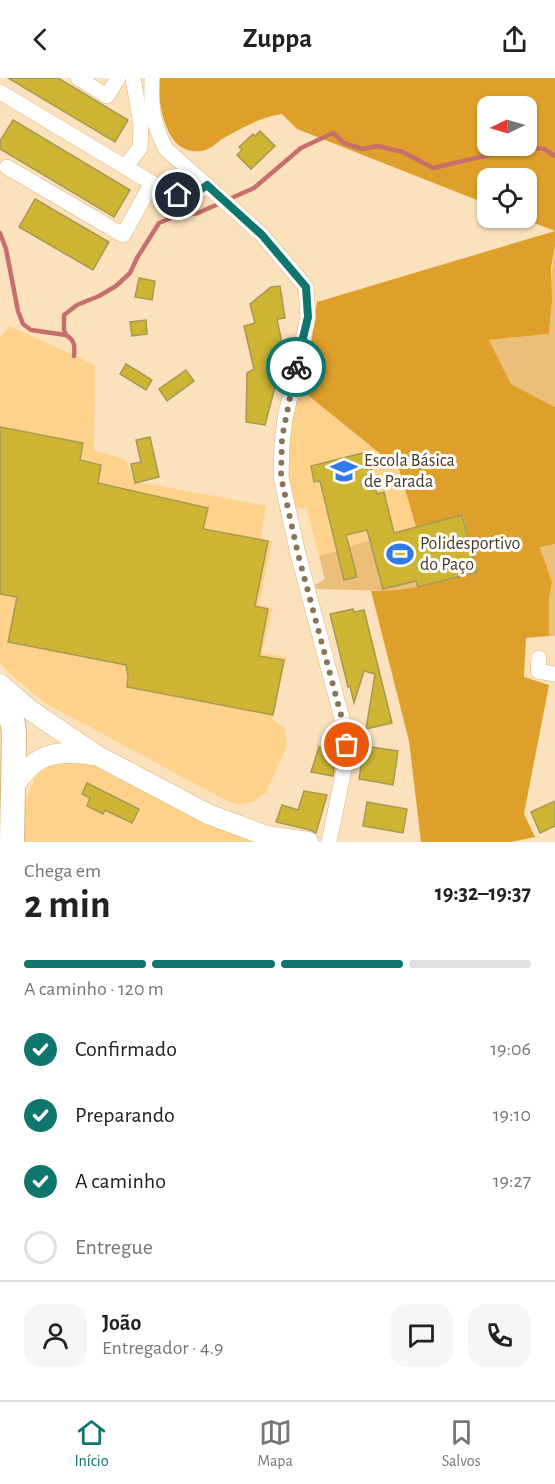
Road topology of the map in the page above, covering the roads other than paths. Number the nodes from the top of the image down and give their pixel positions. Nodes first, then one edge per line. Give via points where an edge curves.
1 (78, 78) edge
2 (118, 78) edge
3 (133, 78) edge
4 (152, 78) edge
5 (0, 92) edge
6 (7, 167) dead end
7 (125, 167) junction
8 (152, 183) junction
9 (212, 190) junction
10 (539, 658) dead end
11 (555, 674) edge
12 (0, 684) edge
13 (0, 691) edge
14 (56, 729) junction
15 (14, 735) junction
16 (98, 756) junction
17 (13, 788) junction
18 (12, 842) edge
19 (308, 842) edge
20 (329, 842) edge

1 - 2 street via 108,96
3 - 7 street via 141,124 140,148
4 - 9 street via 151,108 166,149
5 - 7 street
6 - 8 street via 123,235
7 - 8 street
8 - 9 street via 178,195
9 - 20 street via 262,235 306,287 308,317 285,419 281,477 345,730 346,760
10 - 11 street via 538,671
12 - 14 street
13 - 15 main road
14 - 15 street via 29,729
14 - 16 street
15 - 17 main road
16 - 17 street via 64,752 46,757 29,765
16 - 19 street via 230,824 267,836
17 - 18 main road

